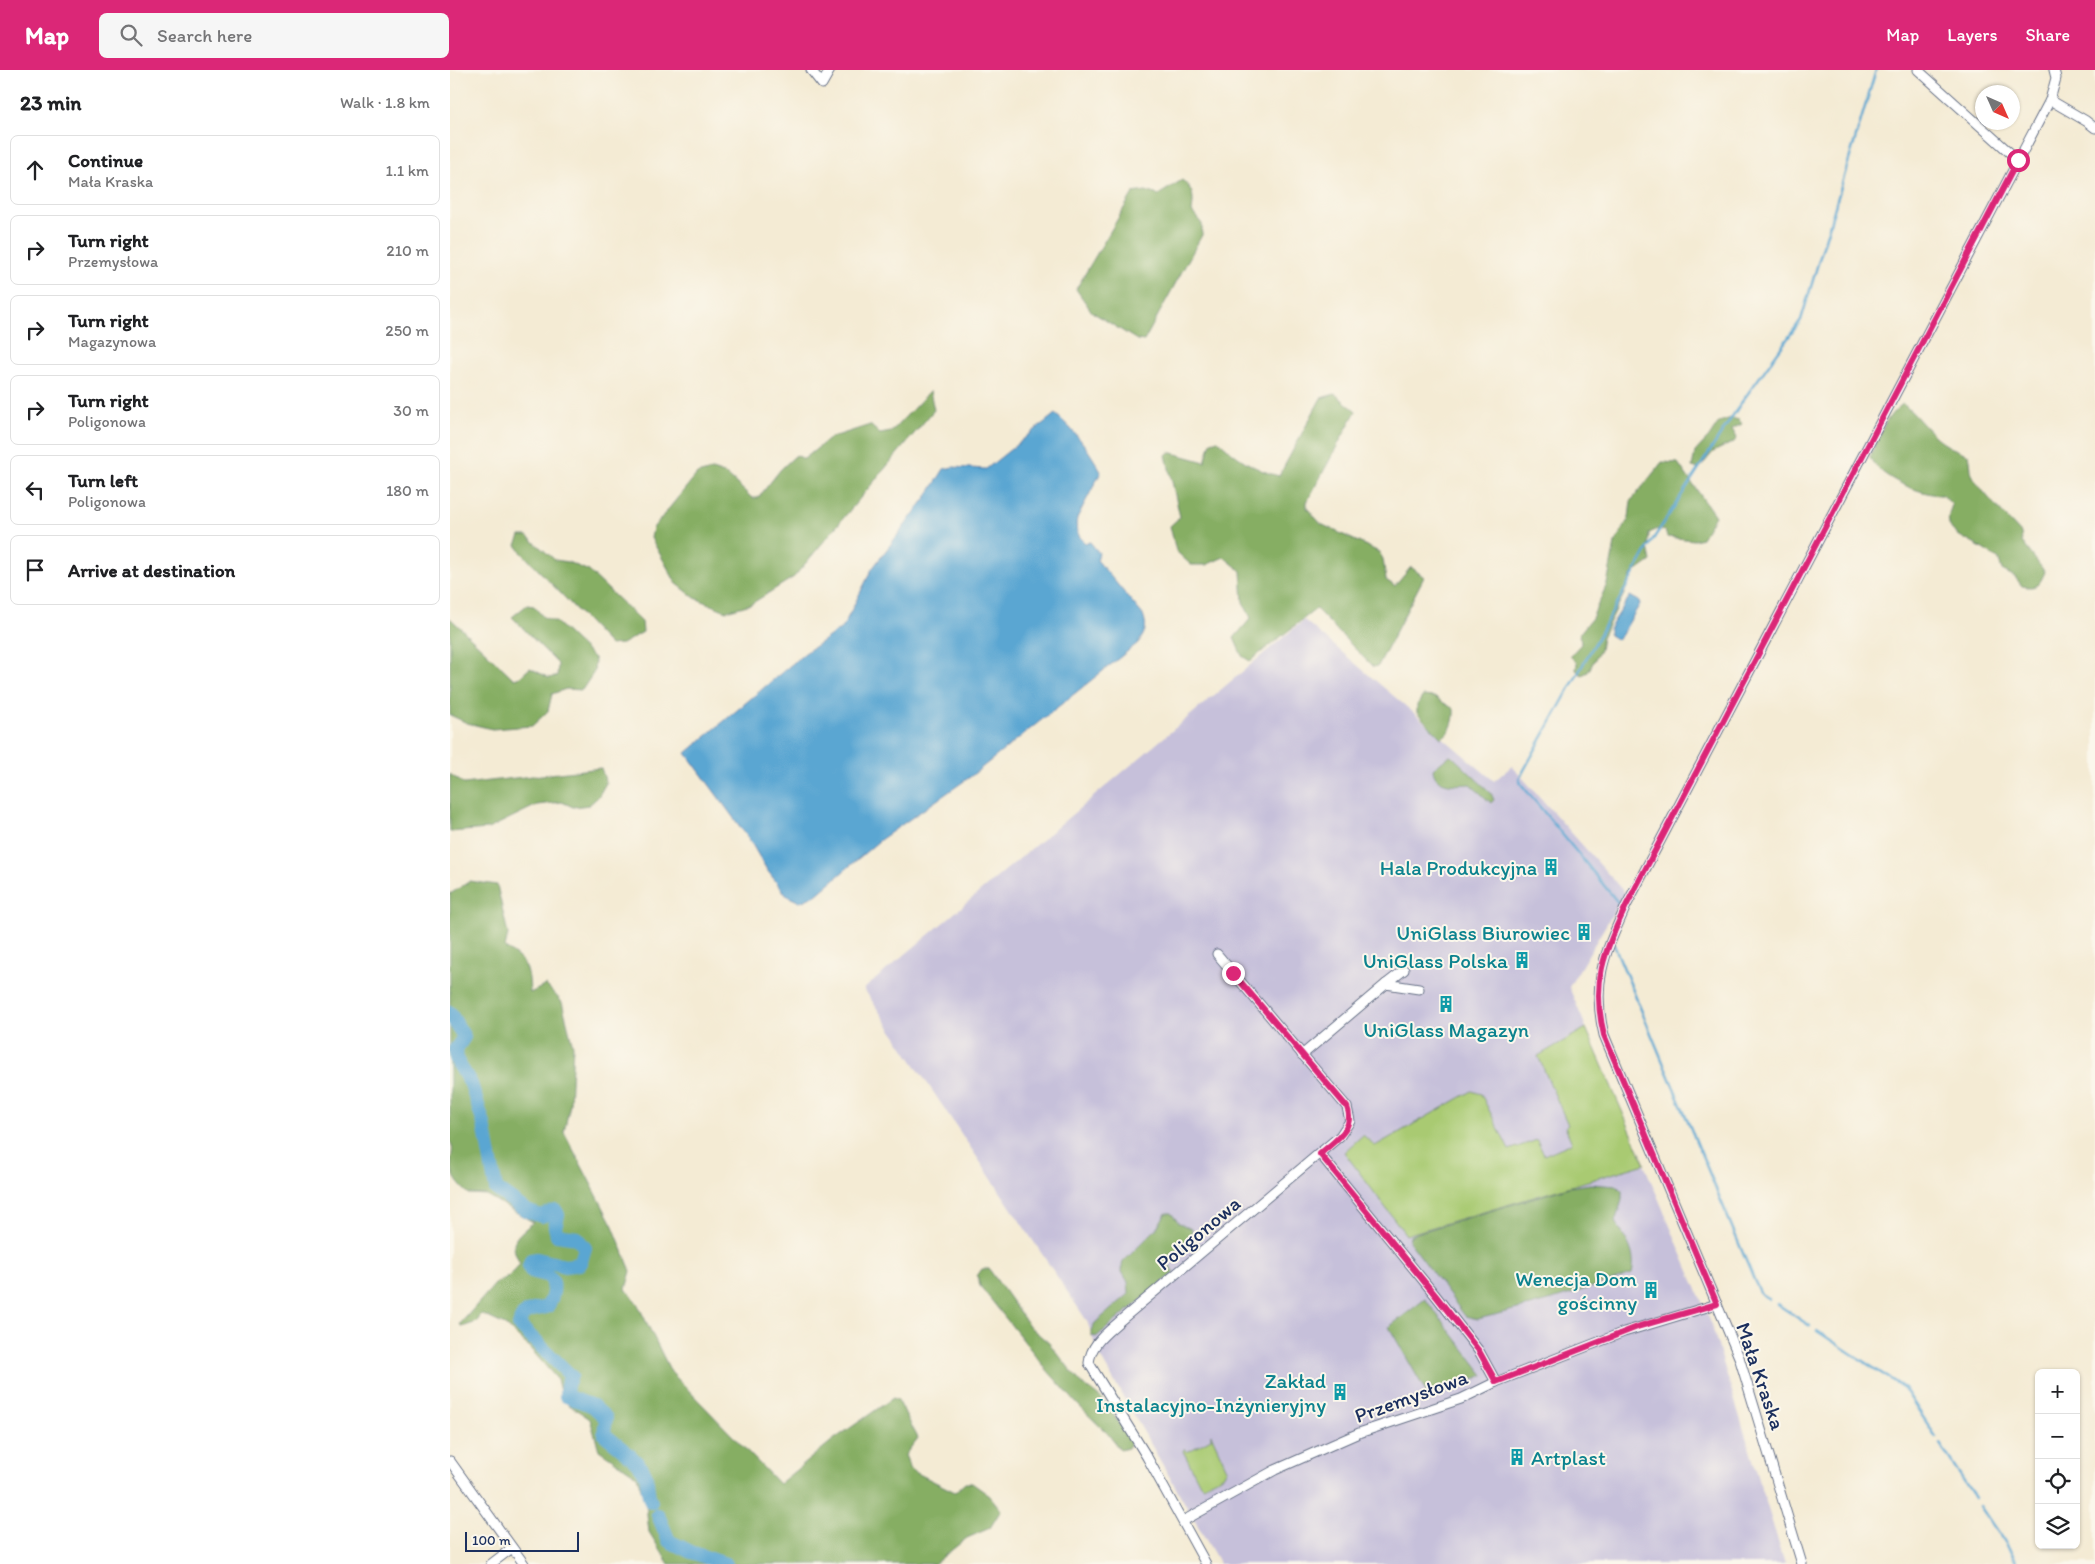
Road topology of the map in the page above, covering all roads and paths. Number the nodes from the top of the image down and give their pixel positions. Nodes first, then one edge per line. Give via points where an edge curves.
1 (811, 70) edge
2 (830, 70) edge
3 (1918, 70) edge
4 (2057, 73) edge
5 (2050, 100) junction
6 (2095, 128) edge
7 (2018, 160) junction
8 (1217, 954) dead end
9 (1404, 970) dead end
10 (1386, 984) junction
11 (1420, 989) dead end
12 (1302, 1055) junction
13 (1320, 1154) junction
14 (1717, 1304) junction
15 (1496, 1382) junction
16 (450, 1461) edge
17 (1183, 1521) junction
18 (512, 1548) junction
19 (491, 1564) edge
20 (524, 1564) edge
21 (1206, 1564) edge
22 (1802, 1564) edge

1 - 2 street via 822,84
3 - 7 street
4 - 5 street, Mała Kraska
5 - 6 street
5 - 7 street, Mała Kraska
7 - 14 street, Mała Kraska via 1626,906 1603,958 1598,992 1604,1035
8 - 12 street, Poligonowa
9 - 10 street
10 - 11 street
10 - 12 street
12 - 13 street, Poligonowa via 1350,1113 1347,1128
13 - 15 street via 1479,1351
13 - 17 street, Poligonowa via 1121,1320 1092,1350 1089,1363
14 - 15 street, Przemysłowa via 1640,1326
14 - 22 street, Mała Kraska via 1739,1357
15 - 17 street, Przemysłowa via 1461,1399 1359,1434 1296,1460
16 - 18 street
17 - 21 street, Poligonowa
18 - 19 street
18 - 20 street

